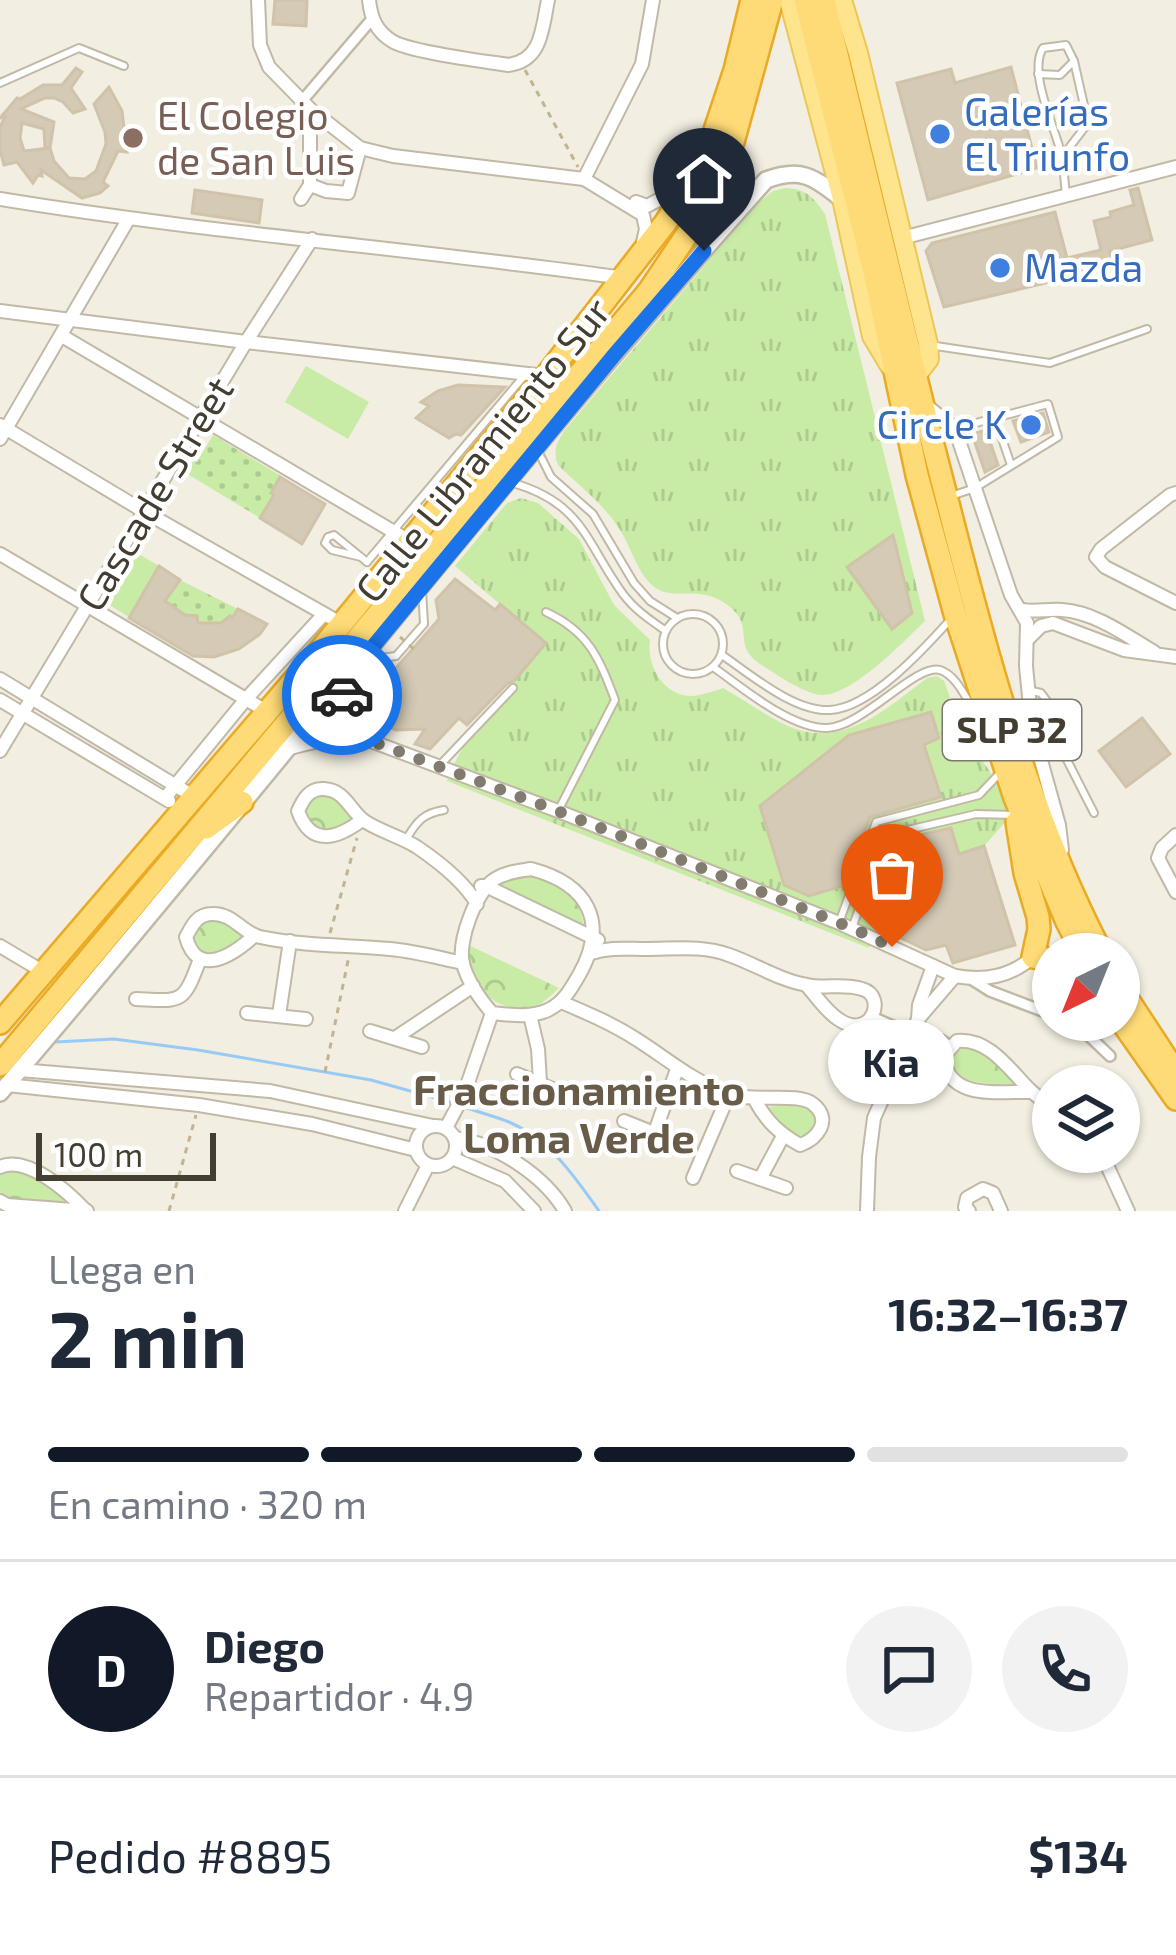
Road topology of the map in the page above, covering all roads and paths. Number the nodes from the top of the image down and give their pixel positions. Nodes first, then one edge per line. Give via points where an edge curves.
1 (258, 0) edge
2 (369, 0) edge
3 (548, 0) edge
4 (652, 0) edge
5 (752, 0) edge
6 (772, 0) edge
7 (789, 0) edge
8 (805, 0) edge
9 (824, 0) edge
10 (842, 0) edge
11 (372, 19) junction
12 (1074, 62) junction
13 (521, 64) junction
14 (124, 66) dead end
15 (1038, 74) junction
16 (0, 83) edge
17 (306, 105) junction
18 (714, 134) junction
19 (360, 148) junction
20 (1062, 157) junction
21 (594, 160) junction
22 (1176, 167) edge
23 (584, 179) junction
24 (310, 185) junction
25 (1067, 196) junction
26 (302, 199) dead end
27 (842, 199) junction
28 (0, 200) edge
29 (641, 208) junction
30 (128, 220) junction
31 (902, 238) junction
32 (313, 239) junction
33 (632, 269) junction
34 (881, 271) junction
35 (895, 296) junction
36 (0, 311) edge
37 (920, 317) junction
38 (71, 320) junction
39 (1147, 329) dead end
40 (62, 336) junction
41 (246, 343) junction
42 (928, 344) junction
43 (615, 354) junction
44 (587, 365) junction
45 (536, 375) junction
46 (906, 376) junction
47 (922, 402) junction
48 (202, 417) junction
49 (995, 418) junction
50 (955, 429) junction
51 (2, 431) edge
52 (931, 435) junction
53 (537, 449) junction
54 (1011, 466) junction
55 (510, 482) junction
56 (975, 488) junction
57 (1176, 493) edge
58 (946, 498) junction
59 (145, 512) junction
60 (410, 542) junction
61 (0, 554) edge
62 (387, 573) junction
63 (1176, 603) edge
64 (87, 607) junction
65 (1022, 610) junction
66 (546, 612) dead end
67 (955, 614) junction
68 (677, 618) junction
69 (341, 623) junction
70 (666, 631) junction
71 (400, 637) dead end
72 (1028, 640) junction
73 (416, 651) dead end
74 (722, 655) junction
75 (1160, 656) junction
76 (1176, 657) edge
77 (362, 660) junction
78 (713, 667) junction
79 (0, 679) edge
80 (342, 686) junction
81 (513, 688) dead end
82 (1028, 690) junction
83 (32, 697) junction
84 (0, 700) edge
85 (256, 705) junction
86 (22, 714) junction
87 (993, 733) junction
88 (368, 740) junction
89 (288, 748) junction
90 (0, 752) edge
91 (437, 767) junction
92 (1004, 767) junction
93 (242, 802) junction
94 (188, 803) junction
95 (1016, 807) junction
96 (444, 810) dead end
97 (558, 811) junction
98 (1094, 813) dead end
99 (362, 820) junction
100 (1176, 835) edge
101 (405, 841) junction
102 (182, 846) junction
103 (1064, 875) junction
104 (486, 886) junction
105 (468, 887) junction
106 (1176, 892) edge
107 (477, 904) junction
108 (133, 905) junction
109 (845, 925) junction
110 (1040, 933) edge
111 (1073, 933) edge
112 (1092, 933) edge
113 (254, 936) junction
114 (290, 940) junction
115 (592, 945) junction
116 (0, 946) edge
117 (327, 946) junction
118 (350, 948) junction
119 (112, 958) junction
120 (200, 959) junction
121 (463, 963) junction
122 (1032, 963) edge
123 (934, 966) junction
124 (42, 971) junction
125 (962, 977) junction
126 (473, 986) junction
127 (807, 986) junction
128 (136, 999) dead end
129 (561, 1002) junction
130 (15, 1004) junction
131 (1032, 1007) edge
132 (247, 1013) dead end
133 (493, 1013) junction
134 (279, 1015) junction
135 (530, 1015) junction
136 (872, 1017) junction
137 (305, 1019) dead end
138 (0, 1023) edge
139 (1140, 1025) edge
140 (915, 1026) junction
141 (370, 1031) dead end
142 (0, 1036) edge
143 (394, 1038) junction
144 (1094, 1041) edge
145 (1127, 1041) edge
146 (1138, 1041) edge
147 (950, 1046) junction
148 (422, 1047) dead end
149 (1110, 1056) dead end
150 (677, 1069) junction
151 (325, 1072) dead end
152 (517, 1074) dead end
153 (4, 1075) edge
154 (112, 1076) junction
155 (1168, 1077) edge
156 (540, 1082) junction
157 (1031, 1092) joint
158 (728, 1094) junction
159 (107, 1096) junction
160 (574, 1098) dead end
161 (755, 1100) junction
162 (1176, 1100) edge
163 (199, 1106) junction
164 (624, 1121) dead end
165 (447, 1127) junction
166 (655, 1132) junction
167 (783, 1136) junction
168 (676, 1142) dead end
169 (416, 1150) junction
170 (452, 1159) junction
171 (428, 1165) junction
172 (0, 1167) edge
173 (737, 1171) dead end
174 (1111, 1173) edge
175 (693, 1178) dead end
176 (760, 1179) junction
177 (786, 1188) dead end
178 (4, 1206) edge
179 (87, 1210) edge
180 (169, 1211) edge
181 (405, 1211) edge
182 (534, 1211) edge
183 (565, 1211) edge
184 (867, 1211) edge
185 (969, 1211) edge
186 (1001, 1211) edge
187 (1128, 1211) edge

1 - 17 street via 269,67
2 - 11 street
3 - 13 street via 540,40
4 - 21 street via 642,64
5 - 18 highway, Calle Libramiento Sur
6 - 44 highway, Calle Libramiento Sur via 733,142 694,224
7 - 27 main road
8 - 34 highway, SLP 32
9 - 34 highway, SLP 32
10 - 31 main road
11 - 13 street via 400,46
11 - 17 street
12 - 15 lane via 1060,76
12 - 15 lane via 1066,45 1043,48
12 - 20 lane via 1088,123
13 - 23 path
14 - 16 lane via 79,48
15 - 20 lane
17 - 19 street
17 - 24 street
18 - 29 street via 660,200
18 - 33 highway, Calle Libramiento Sur
19 - 23 street
19 - 24 street via 348,193
20 - 25 lane
21 - 23 street
21 - 29 street via 598,175
22 - 25 street
23 - 29 street
24 - 26 street
25 - 31 street
27 - 43 street via 813,177 788,172 766,180
27 - 46 main road via 872,336
28 - 30 street
29 - 33 street via 646,229
30 - 32 street
30 - 38 street
31 - 37 main road
32 - 33 street
32 - 41 street, Cascade Street
33 - 45 highway, Calle Libramiento Sur
34 - 35 highway, SLP 32
34 - 46 highway, SLP 32
35 - 37 highway
35 - 46 highway, SLP 32
36 - 38 street
37 - 42 main road
38 - 40 street
38 - 41 street
39 - 42 lane via 1050,363
40 - 48 street
40 - 51 street
41 - 45 street
41 - 48 street, Cascade Street
42 - 46 main road via 929,359
43 - 44 highway
43 - 53 street
44 - 60 highway, Calle Libramiento Sur
45 - 60 highway, Calle Libramiento Sur
46 - 47 highway, SLP 32
46 - 67 highway, SLP 32 via 917,475
47 - 50 street
47 - 52 highway, SLP 32
48 - 59 street, Cascade Street
48 - 60 street
49 - 50 lane
49 - 54 lane
49 - 54 lane via 1048,404 1058,437
50 - 52 lane
50 - 56 street
51 - 59 street
52 - 58 highway, SLP 32
53 - 55 street
53 - 68 lane via 550,477 593,514 634,583
54 - 56 lane
55 - 62 street
55 - 70 lane via 558,503 587,533 622,593
56 - 58 lane
56 - 65 street
57 - 63 street via 1096,556
58 - 103 highway, SLP 32 via 994,677
59 - 64 street, Cascade Street
59 - 69 street
60 - 62 highway, Calle Libramiento Sur
60 - 62 lane
61 - 64 street
62 - 62 lane via 334,535 328,537 332,550
62 - 69 highway, Calle Libramiento Sur
62 - 77 street
62 - 77 lane via 424,624 396,656
64 - 83 street, Cascade Street
64 - 85 street
65 - 72 street
65 - 75 street via 1080,613
66 - 97 lane via 571,624 598,656 615,700
67 - 74 lane via 913,661 854,705 826,711 776,692
67 - 87 highway, SLP 32
68 - 70 lane
68 - 74 lane via 712,620 722,632
69 - 85 highway, Calle Libramiento Sur
69 - 94 highway, Calle Libramiento Sur
70 - 78 lane via 664,654 678,670
71 - 73 path, bridge
72 - 75 street via 1053,622
72 - 82 street
74 - 78 lane
75 - 76 street
77 - 80 street
78 - 87 lane via 773,709 824,728 851,723 917,676 943,670
79 - 83 street
80 - 88 street via 346,713
80 - 89 street
81 - 91 lane
82 - 98 lane via 1051,705
82 - 103 street
83 - 86 street, Cascade Street
83 - 94 street
84 - 86 street
85 - 94 highway, Calle Libramiento Sur
86 - 90 street, Cascade Street
86 - 94 street
87 - 92 highway, SLP 32
88 - 89 street
88 - 91 street
89 - 93 street
91 - 97 street
92 - 95 highway, SLP 32
92 - 109 lane via 979,794 876,822
93 - 102 highway
93 - 119 street
94 - 102 highway, Calle Libramiento Sur
94 - 124 highway, Calle Libramiento Sur
95 - 109 lane via 886,835
95 - 110 highway
95 - 111 highway, SLP 32
96 - 101 lane via 418,820
97 - 109 street
99 - 99 street via 328,837 310,832 298,811 312,790 326,789
99 - 101 street
99 - 117 path
100 - 106 street via 1158,858
101 - 105 street
102 - 108 highway, Calle Libramiento Sur
103 - 112 highway, SLP 32
104 - 105 street
104 - 107 street
104 - 115 street
104 - 115 street via 531,868 552,874 586,906
105 - 107 street
107 - 121 street via 461,945
108 - 119 highway
108 - 153 highway, Calle Libramiento Sur
109 - 123 street
113 - 114 street
113 - 120 street via 226,957
113 - 120 street via 230,917 203,916 186,938
114 - 117 street
114 - 134 street
115 - 127 street via 726,953
115 - 129 street
116 - 124 street
117 - 118 street
118 - 121 street
118 - 151 path
119 - 153 street via 36,1051
120 - 128 street via 182,998
121 - 126 street
122 - 125 street via 1001,976
123 - 125 street
123 - 140 street
124 - 130 highway, Calle Libramiento Sur
125 - 131 street
125 - 140 street
126 - 133 street
126 - 143 street
127 - 136 street via 853,1027
127 - 136 street via 870,992
129 - 135 street
129 - 150 street via 640,1040
130 - 138 highway, Calle Libramiento Sur
130 - 142 highway
132 - 134 street
133 - 135 street
133 - 165 street
134 - 137 street
135 - 156 street
136 - 140 street
139 - 155 highway
140 - 147 street
140 - 184 street via 874,1118
141 - 143 street
143 - 148 street
144 - 149 street
145 - 155 highway
146 - 155 highway
147 - 157 street via 967,1040 989,1050
147 - 157 street via 945,1070 956,1084
150 - 158 street
150 - 166 street
152 - 156 street
153 - 154 street
153 - 159 street
154 - 159 street
154 - 165 street via 270,1091
155 - 162 highway
156 - 160 street
158 - 161 street
158 - 175 street
159 - 163 street
161 - 167 street
161 - 167 street via 789,1097 817,1108 822,1128 813,1141 800,1145
163 - 169 street
163 - 180 path
164 - 166 street
165 - 169 street via 418,1137
165 - 170 street via 457,1149
165 - 183 street via 535,1176
166 - 168 street
167 - 176 street
169 - 171 street
170 - 171 street
170 - 182 street via 505,1181
171 - 181 street
172 - 179 street via 23,1165
173 - 176 street
174 - 187 street
176 - 177 street
178 - 179 street
185 - 186 street via 967,1198 983,1189

